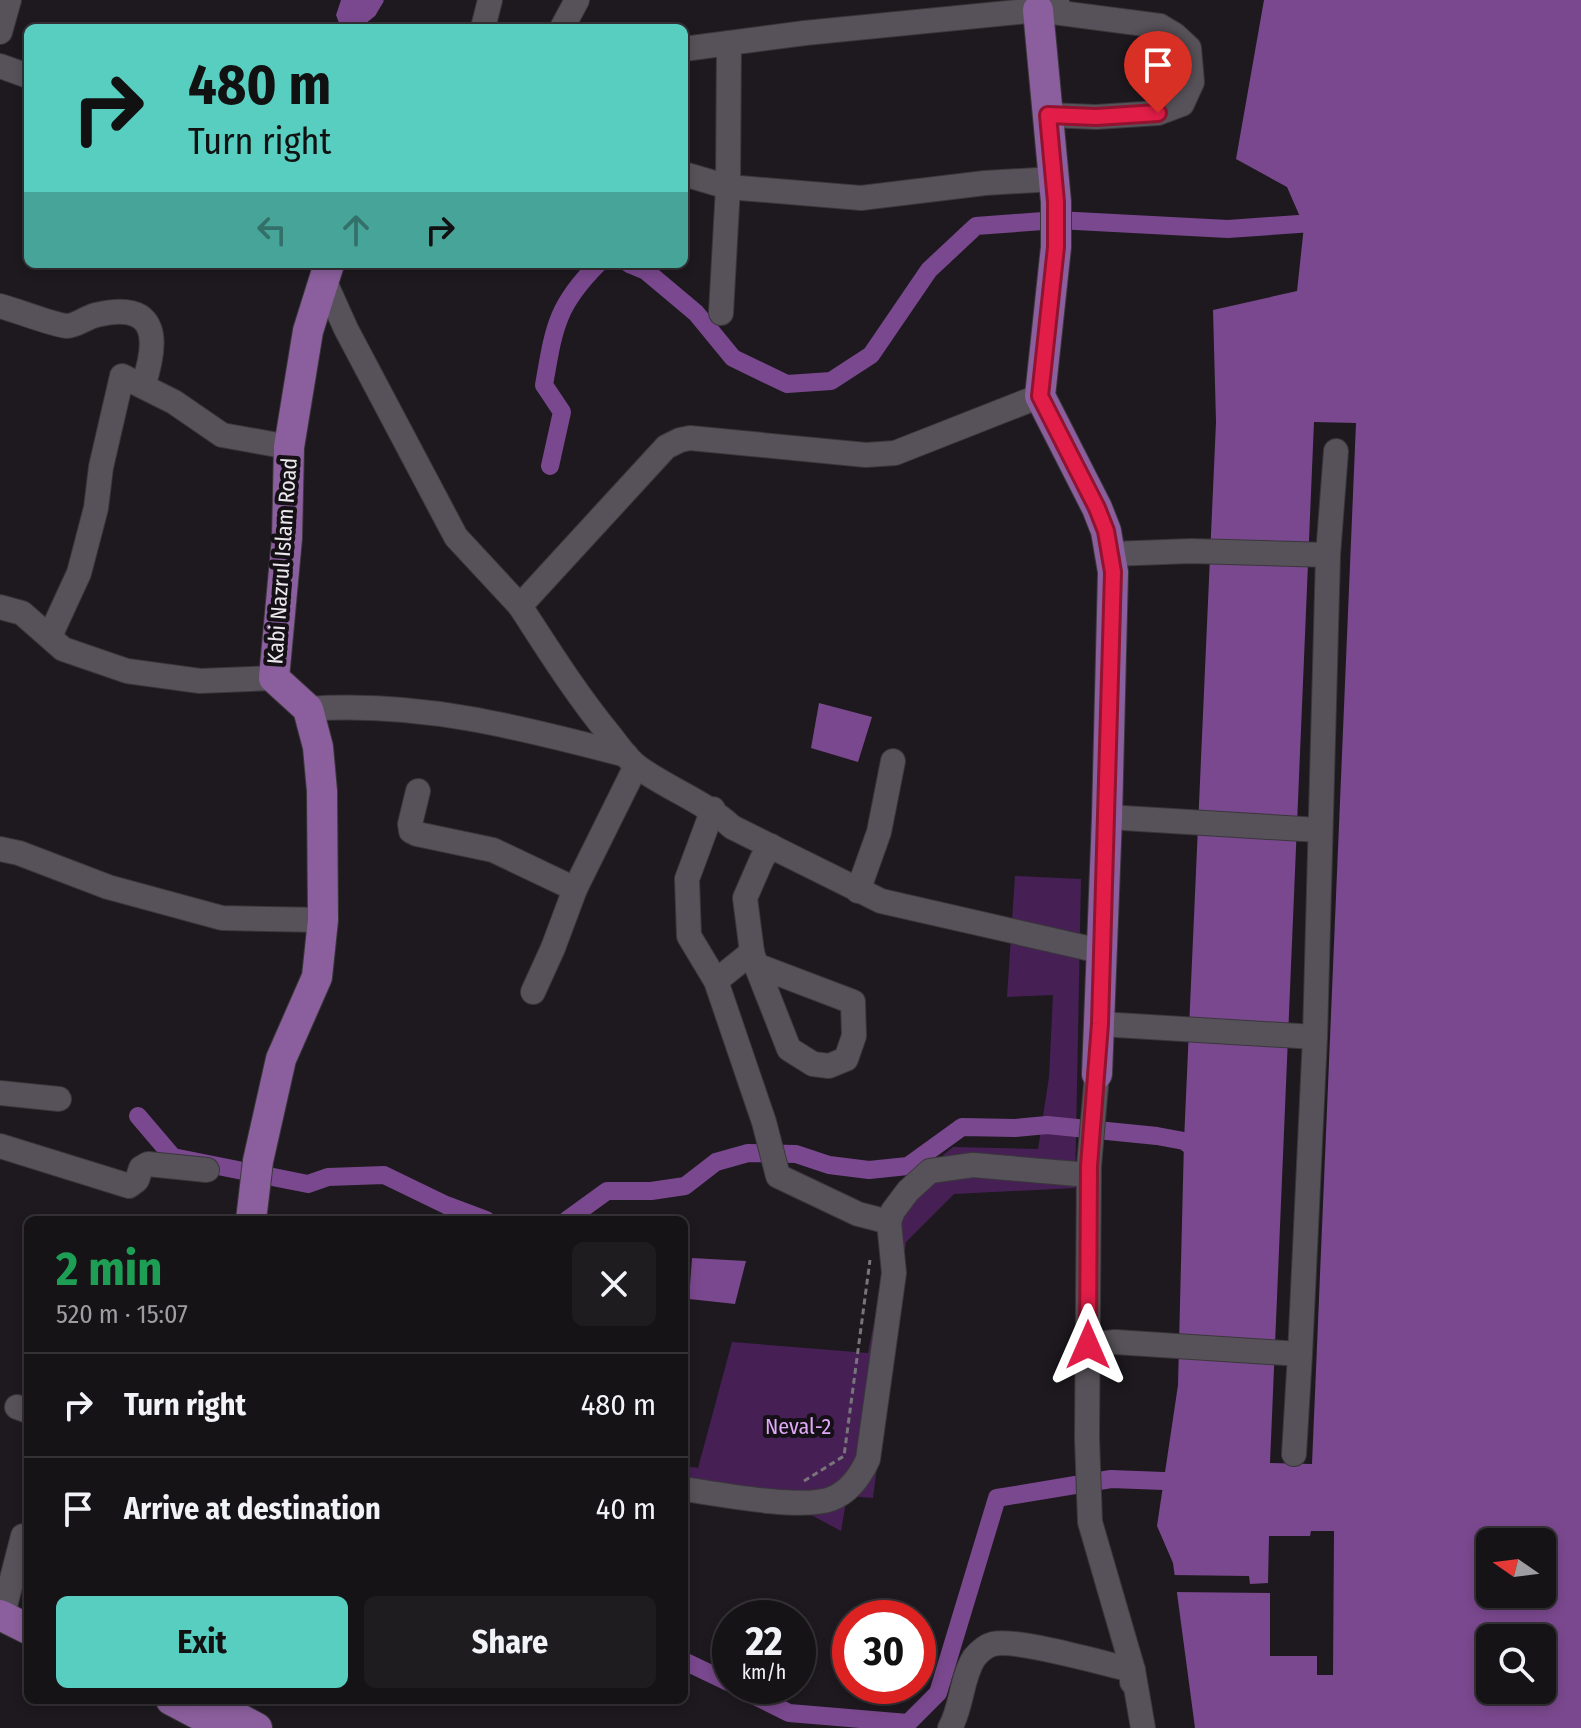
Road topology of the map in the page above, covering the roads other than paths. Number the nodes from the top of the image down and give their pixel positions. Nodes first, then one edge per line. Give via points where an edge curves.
1 (9, 0) edge
2 (490, 0) edge
3 (577, 0) edge
4 (1048, 5) edge
5 (484, 24) edge
6 (564, 24) edge
7 (0, 32) edge
8 (729, 43) junction
9 (688, 48) edge
10 (0, 66) edge
11 (24, 75) edge
12 (1048, 115) junction
13 (688, 175) edge
14 (728, 187) junction
15 (1055, 190) junction
16 (326, 272) edge
17 (0, 306) edge
18 (721, 313) dead end
19 (143, 386) junction
20 (1040, 396) junction
21 (289, 447) junction
22 (1336, 451) dead end
23 (1111, 554) junction
24 (1317, 555) junction
25 (520, 606) junction
26 (0, 607) edge
27 (50, 636) junction
28 (274, 678) junction
29 (308, 709) junction
30 (631, 761) junction
31 (893, 761) dead end
32 (418, 791) dead end
33 (713, 809) junction
34 (1107, 817) junction
35 (1307, 830) junction
36 (771, 846) junction
37 (0, 849) edge
38 (575, 889) junction
39 (858, 891) junction
40 (323, 920) junction
41 (1100, 951) junction
42 (754, 958) junction
43 (716, 981) junction
44 (533, 992) dead end
45 (1100, 1024) junction
46 (1315, 1037) junction
47 (1097, 1074) joint
48 (0, 1093) edge
49 (59, 1099) dead end
50 (0, 1146) edge
51 (207, 1170) dead end
52 (1089, 1170) junction
53 (252, 1216) edge
54 (889, 1222) junction
55 (1088, 1345) junction
56 (1300, 1354) junction
57 (1294, 1454) dead end
58 (688, 1490) edge
59 (23, 1536) dead end
60 (8, 1611) edge
61 (24, 1625) edge
62 (1133, 1670) junction
63 (192, 1704) edge
64 (194, 1704) edge
65 (224, 1728) edge
66 (257, 1728) edge
67 (950, 1728) edge
68 (1129, 1728) edge
69 (1143, 1728) edge

1 - 7 street
2 - 5 street
3 - 6 street
4 - 8 street
4 - 12 main road
4 - 12 street via 1160,26 1189,48 1192,82 1182,104 1158,113
8 - 9 street
8 - 14 street
10 - 11 street
12 - 15 main road
13 - 14 street
14 - 15 street via 861,198 985,183
14 - 18 street
15 - 20 main road via 1056,247
16 - 21 main road, Kabi Nazrul Islam Road via 308,331
16 - 25 street via 346,329 456,537
17 - 19 street via 68,326 96,315 128,312 140,317 152,329 153,342
19 - 21 street via 222,435
19 - 27 street via 125,376 120,379 79,573
20 - 23 main road via 1097,508
20 - 25 street via 895,453 680,440 666,447
21 - 28 main road, Kabi Nazrul Islam Road
22 - 24 street
23 - 24 street
23 - 34 main road
24 - 35 street
25 - 30 street via 586,706
26 - 27 street via 22,613
27 - 28 street via 63,649 127,671 200,681
28 - 29 main road, Kabi Nazrul Islam Road
29 - 30 street via 436,712 527,730
29 - 40 main road via 322,791
30 - 33 street
30 - 38 street
31 - 39 street via 879,832
32 - 38 street via 411,831 493,850
33 - 36 street via 732,827
33 - 43 street via 687,879 689,936
34 - 35 street
34 - 41 main road
35 - 46 street
36 - 39 street
36 - 42 street via 745,898
37 - 40 street via 108,887 222,918
38 - 44 street
39 - 41 street via 896,905
40 - 53 main road via 317,977 281,1059
41 - 45 main road
42 - 42 street via 789,1049 813,1064 829,1066 846,1059 854,1036 853,1002
42 - 43 street
43 - 54 street via 778,1176 858,1214
45 - 46 street
45 - 47 main road
46 - 56 street
47 - 52 street
48 - 49 street
50 - 51 street via 129,1186 144,1165
52 - 54 street via 973,1165 930,1171 908,1191
52 - 55 street
54 - 58 street via 894,1273 862,1473 834,1498 817,1502
55 - 56 street via 1115,1342
55 - 62 street via 1090,1522
56 - 57 street
59 - 60 street
60 - 61 main road
62 - 67 street via 994,1643 971,1662
62 - 68 street
62 - 69 street
63 - 65 main road
64 - 66 main road

